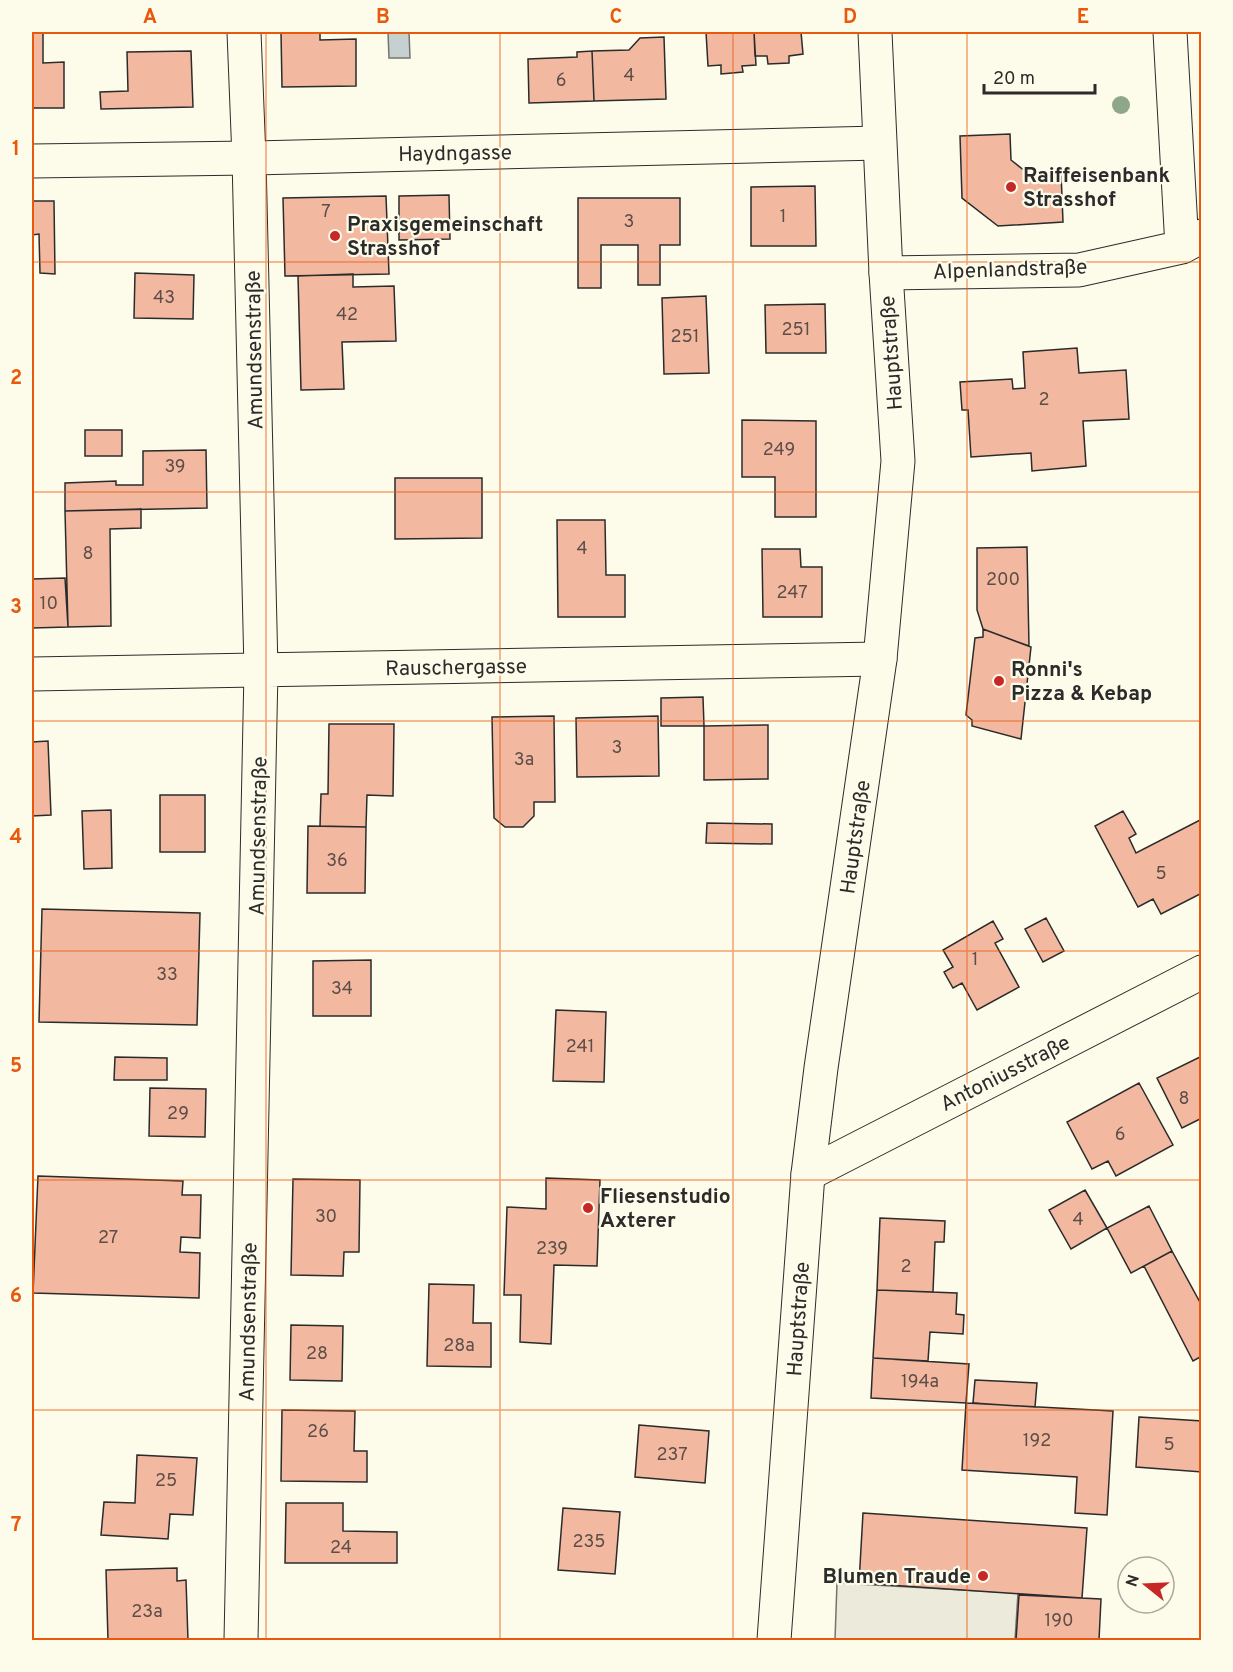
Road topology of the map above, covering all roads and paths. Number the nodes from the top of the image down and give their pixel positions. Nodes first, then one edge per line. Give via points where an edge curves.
1 (244, 32) edge
2 (875, 32) edge
3 (1170, 32) edge
4 (879, 143) junction
5 (249, 158) junction
6 (32, 161) edge
7 (1192, 242) edge
8 (886, 273) junction
9 (880, 659) junction
10 (261, 670) junction
11 (32, 674) edge
12 (1202, 972) edge
13 (808, 1174) junction
14 (241, 1641) edge
15 (774, 1641) edge

1 - 5 street, Amundsenstraße
2 - 4 street, Hauptstraße
3 - 7 street
4 - 5 street, Haydngasse
4 - 8 street, Hauptstraße
5 - 6 street, Haydngasse
5 - 10 street, Amundsenstraße
7 - 8 street, Alpenlandstraße via 1079,270
8 - 9 street, Hauptstraße via 898,462
9 - 10 street, Rauschergasse
9 - 13 street, Hauptstraße
10 - 11 street, Rauschergasse
10 - 14 street, Amundsenstraße
12 - 13 street, Antoniusstraße
13 - 15 street, Hauptstraße

